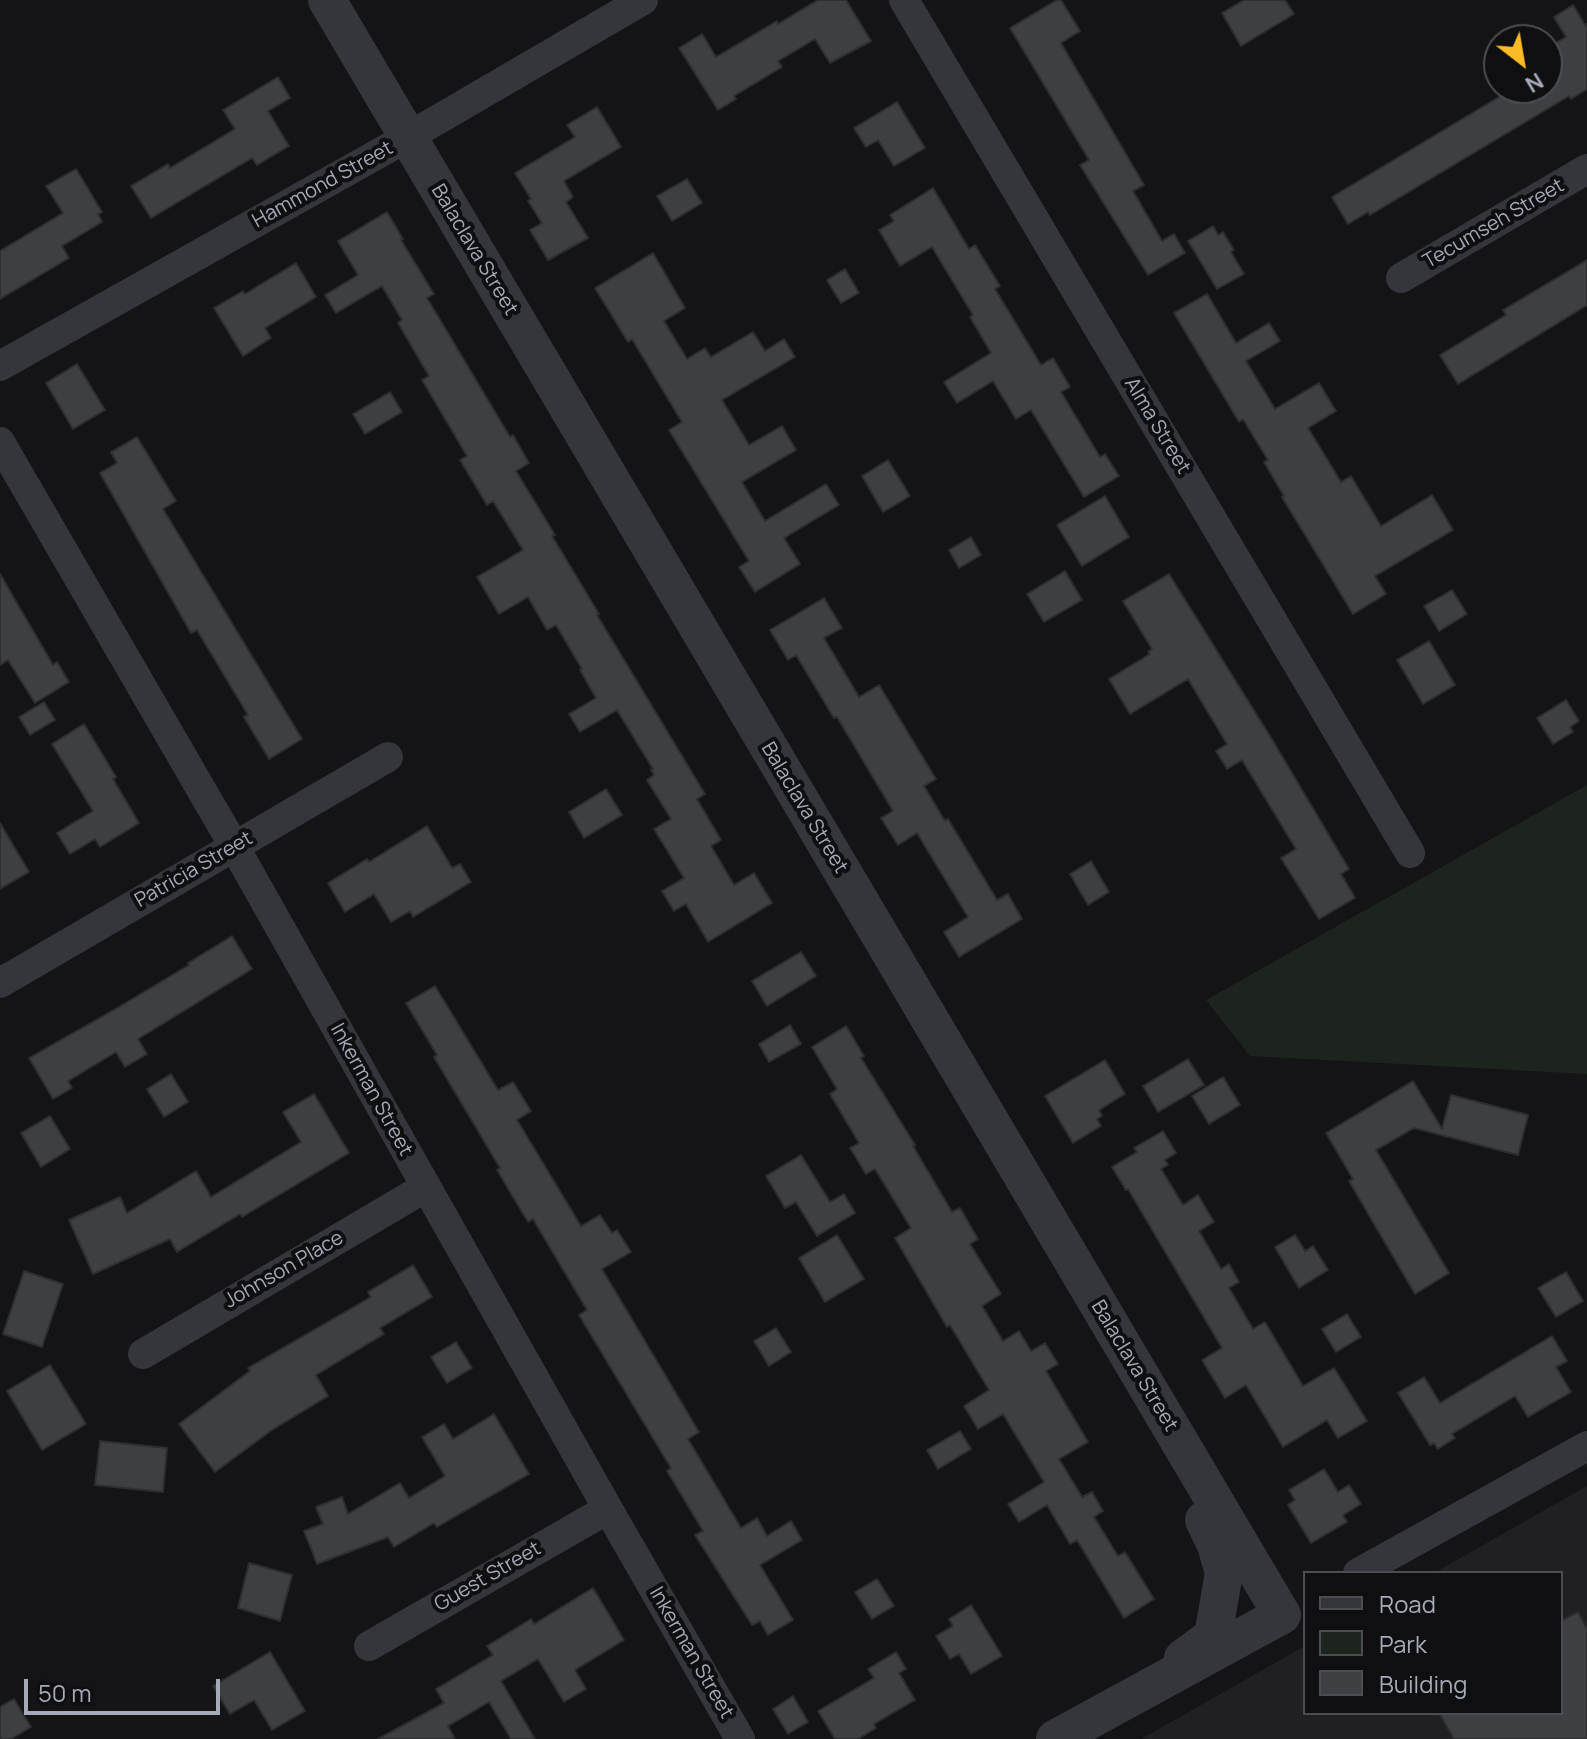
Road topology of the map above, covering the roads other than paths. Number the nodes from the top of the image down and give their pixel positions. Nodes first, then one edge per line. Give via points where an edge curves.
1 (327, 0) edge
2 (643, 0) edge
3 (904, 0) edge
4 (408, 137) junction
5 (1587, 169) edge
6 (1401, 278) dead end
7 (0, 366) edge
8 (0, 442) edge
9 (388, 757) dead end
10 (234, 846) junction
11 (1410, 853) dead end
12 (0, 983) edge
13 (426, 1187) junction
14 (143, 1354) dead end
15 (1156, 1402) junction
16 (1587, 1446) edge
17 (608, 1509) junction
18 (1362, 1571) edge
19 (1294, 1609) edge
20 (369, 1646) dead end
21 (1129, 1698) junction
22 (740, 1739) edge
23 (1055, 1739) edge

1 - 4 street, Balaclava Street
2 - 4 street, Hammond Street
3 - 11 street, Alma Street
4 - 7 street, Hammond Street
4 - 15 street, Balaclava Street
5 - 6 street, Tecumseh Street
8 - 10 street, Inkerman Street
9 - 10 street, Patricia Street
10 - 12 street, Patricia Street
10 - 13 street, Inkerman Street
13 - 14 street, Johnson Place
13 - 17 street, Inkerman Street
15 - 19 street, Balaclava Street
15 - 21 street via 1224,1573 1213,1636
16 - 18 street
17 - 20 street, Guest Street
17 - 22 street, Inkerman Street
19 - 21 street
21 - 23 street

